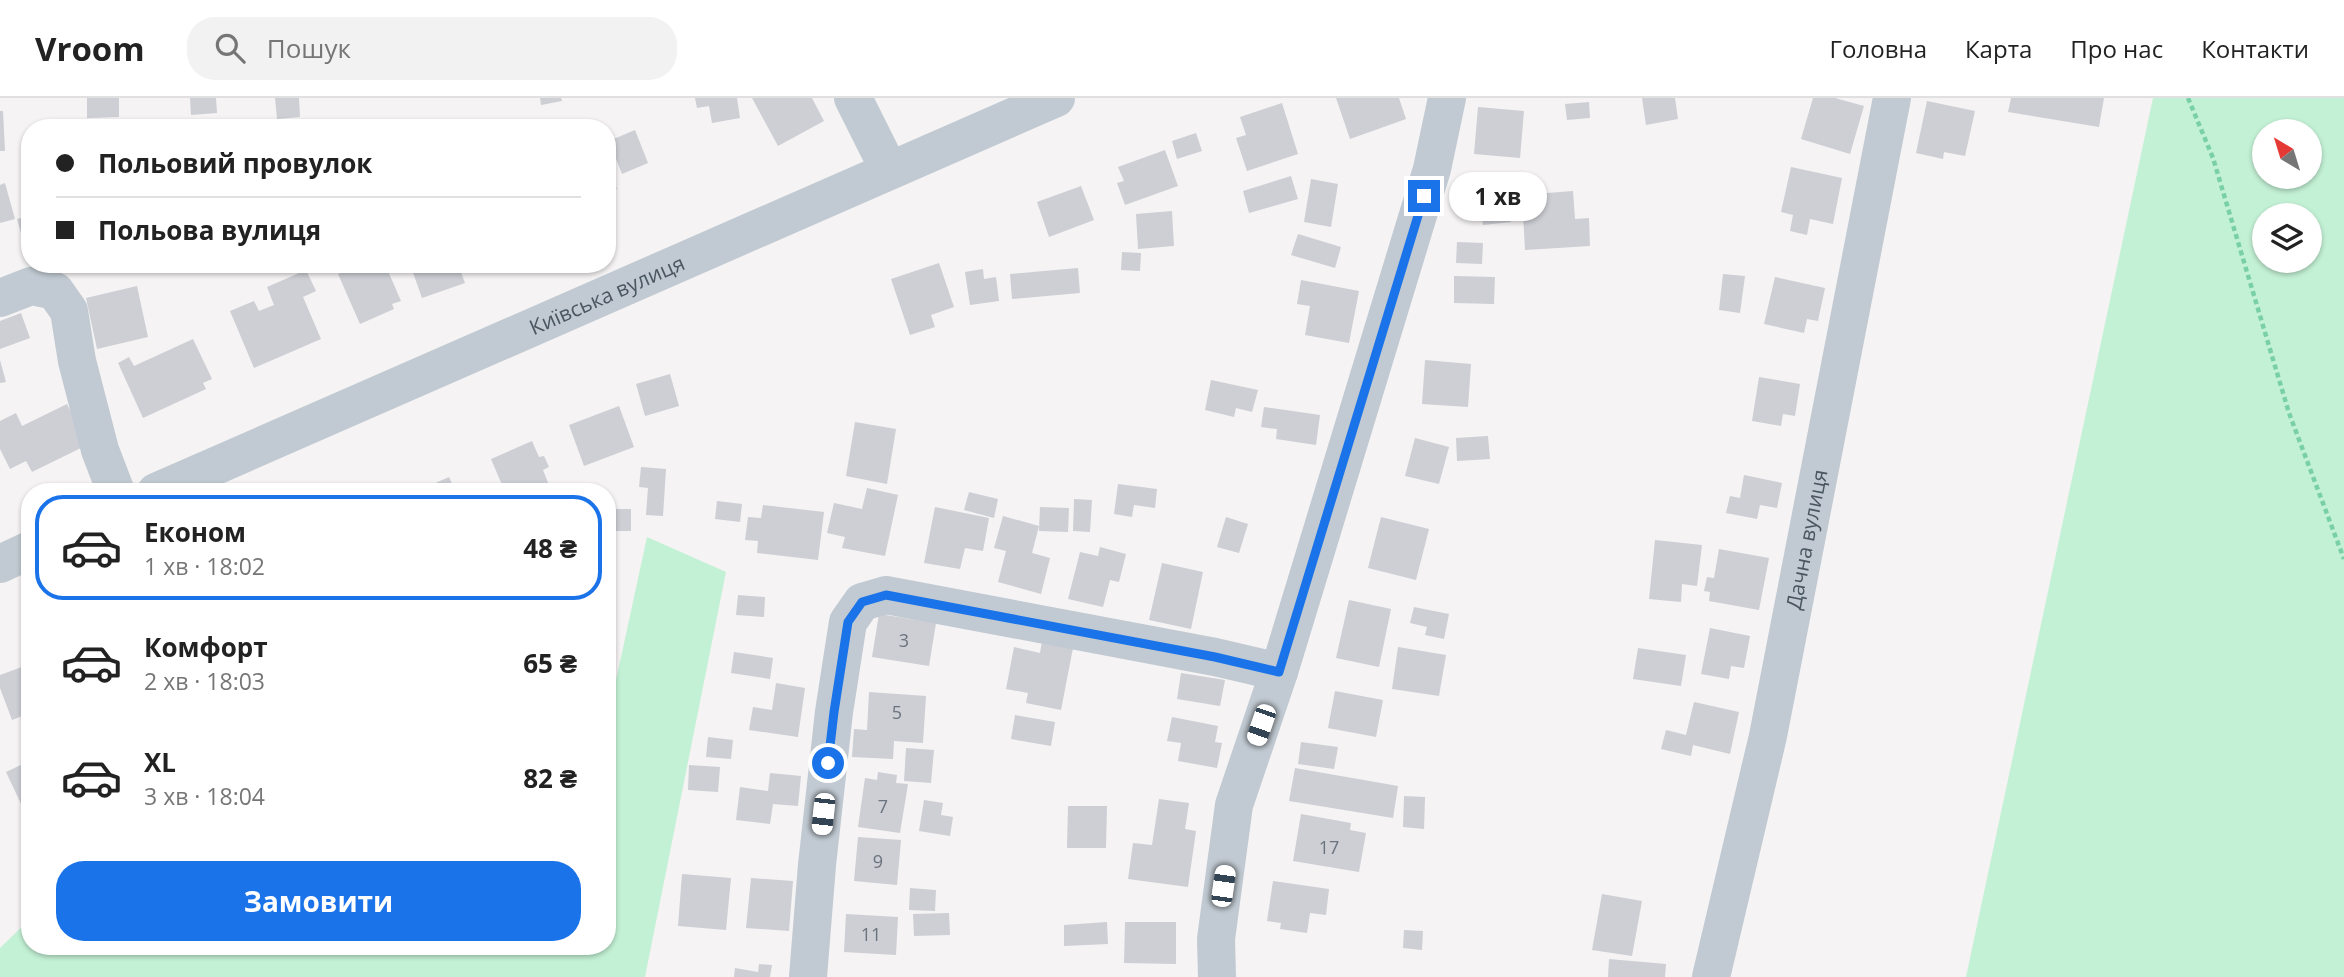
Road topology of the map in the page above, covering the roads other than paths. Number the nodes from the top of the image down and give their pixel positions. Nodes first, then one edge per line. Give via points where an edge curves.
1 (853, 98) edge
2 (1056, 98) edge
3 (1447, 98) edge
4 (1892, 98) edge
5 (889, 170) junction
6 (0, 298) edge
7 (113, 483) edge
8 (176, 483) edge
9 (21, 554) edge
10 (0, 564) edge
11 (1279, 672) junction
12 (808, 977) edge
13 (1217, 977) edge
14 (1710, 977) edge

1 - 5 street
2 - 5 street, Київська вулиця
3 - 11 street via 1432,169
4 - 14 street, Дачна вулиця via 1768,736
5 - 8 street, Київська вулиця
6 - 7 street via 31,286 55,291 69,311 80,374
9 - 10 street
11 - 12 street via 886,595 862,602 848,622 834,712
11 - 13 street via 1234,805 1216,939

